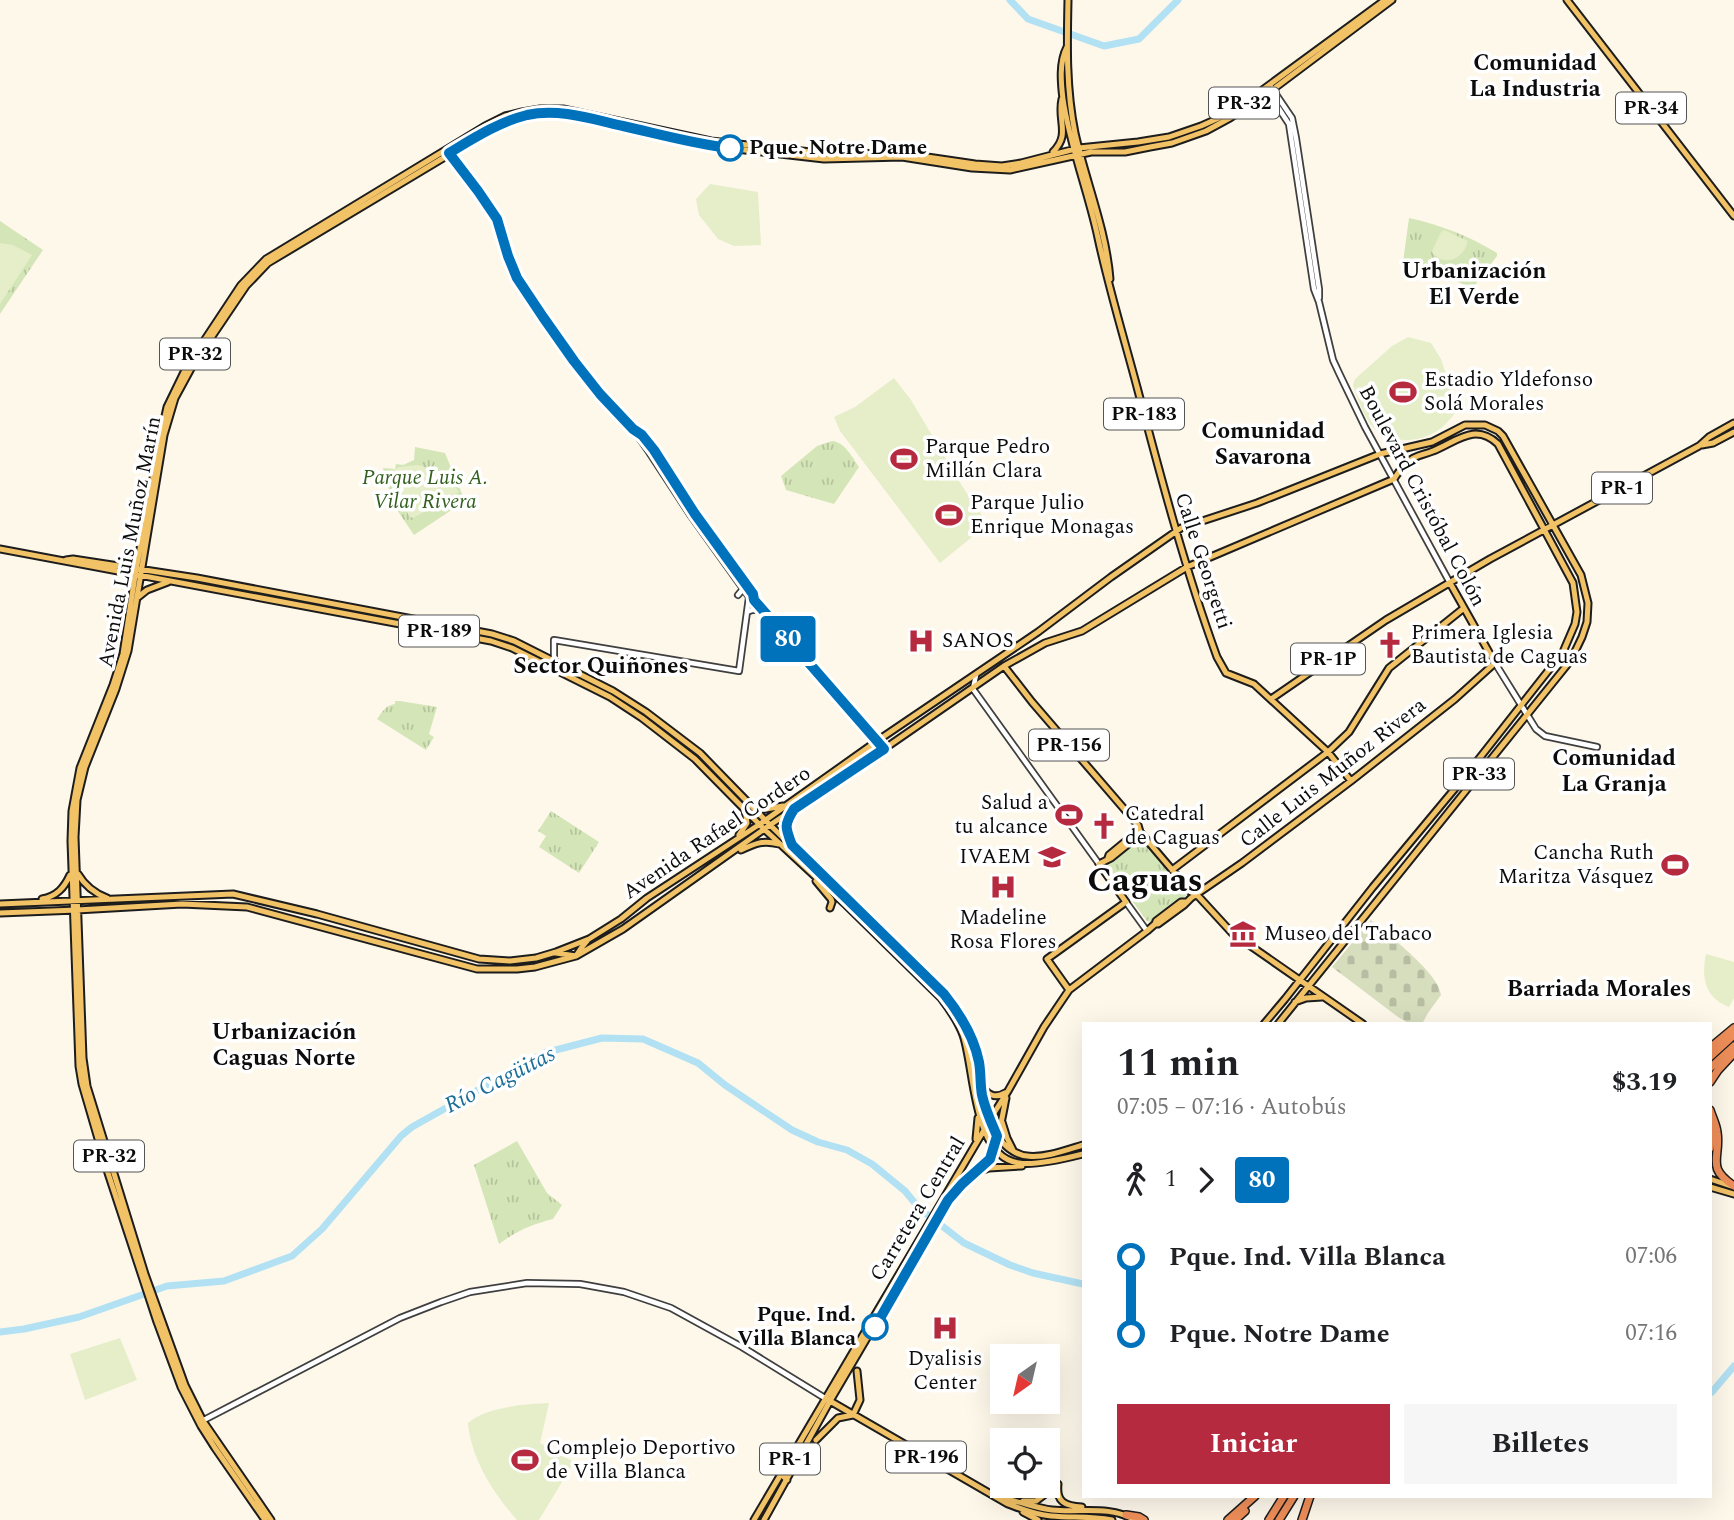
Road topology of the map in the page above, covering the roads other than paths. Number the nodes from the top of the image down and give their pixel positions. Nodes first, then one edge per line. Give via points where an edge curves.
1 (1068, 0) edge
2 (1385, 0) edge
3 (1392, 0) edge
4 (1567, 0) edge
5 (1067, 47) junction
6 (1269, 89) junction
7 (1063, 98) junction
8 (1221, 123) junction
9 (1189, 131) junction
10 (1180, 134) junction
11 (685, 138) junction
12 (1138, 149) junction
13 (448, 151) junction
14 (1076, 151) junction
15 (1050, 154) junction
16 (1734, 216) edge
17 (1734, 423) edge
18 (633, 429) junction
19 (1734, 432) edge
20 (1699, 446) junction
21 (1404, 449) junction
22 (1380, 454) junction
23 (1408, 462) junction
24 (1394, 479) junction
25 (1553, 526) junction
26 (1545, 530) junction
27 (1175, 532) junction
28 (0, 550) edge
29 (141, 558) junction
30 (1187, 567) junction
31 (119, 569) junction
32 (138, 573) junction
33 (159, 573) junction
34 (171, 582) junction
35 (1450, 583) junction
36 (134, 588) junction
37 (743, 589) junction
38 (738, 595) dead end
39 (137, 598) junction
40 (751, 598) junction
41 (1464, 608) junction
42 (763, 610) junction
43 (747, 612) junction
44 (554, 660) junction
45 (1495, 663) junction
46 (1004, 666) junction
47 (976, 675) junction
48 (973, 688) junction
49 (1271, 699) junction
50 (1521, 705) junction
51 (1527, 715) junction
52 (877, 741) junction
53 (1597, 747) dead end
54 (884, 749) junction
55 (1328, 752) junction
56 (1351, 781) junction
57 (725, 782) junction
58 (792, 802) junction
59 (747, 805) junction
60 (794, 809) junction
61 (765, 824) junction
62 (1140, 832) junction
63 (735, 841) junction
64 (782, 845) junction
65 (792, 845) junction
66 (726, 858) junction
67 (806, 858) junction
68 (802, 864) junction
69 (1099, 864) junction
70 (1172, 870) junction
71 (74, 871) junction
72 (1195, 895) junction
73 (110, 899) junction
74 (75, 900) junction
75 (1126, 902) junction
76 (28, 903) junction
77 (0, 904) edge
78 (846, 905) junction
79 (830, 908) dead end
80 (75, 911) junction
81 (0, 913) edge
82 (869, 920) junction
83 (1147, 931) junction
84 (589, 939) junction
85 (551, 954) junction
86 (576, 956) junction
87 (1300, 980) junction
88 (1307, 986) junction
89 (1069, 990) junction
90 (1322, 997) junction
91 (1295, 1002) junction
92 (1266, 1022) edge
93 (1280, 1022) edge
94 (1360, 1022) edge
95 (1734, 1028) edge
96 (1734, 1035) edge
97 (1712, 1046) edge
98 (1734, 1046) edge
99 (1734, 1053) edge
100 (1712, 1055) edge
101 (1712, 1066) edge
102 (1712, 1079) edge
103 (981, 1084) junction
104 (1008, 1091) junction
105 (979, 1115) junction
106 (1712, 1116) edge
107 (990, 1120) junction
108 (1001, 1120) junction
109 (984, 1130) junction
110 (997, 1136) junction
111 (1712, 1144) edge
112 (1082, 1145) edge
113 (974, 1147) junction
114 (994, 1147) junction
115 (1712, 1150) edge
116 (1016, 1154) junction
117 (1082, 1154) edge
118 (1029, 1164) junction
119 (968, 1178) junction
120 (1712, 1180) edge
121 (1734, 1186) edge
122 (1712, 1188) edge
123 (1734, 1194) edge
124 (946, 1199) junction
125 (925, 1234) junction
126 (912, 1277) dead end
127 (902, 1280) junction
128 (857, 1371) dead end
129 (830, 1401) junction
130 (853, 1415) junction
131 (201, 1422) junction
132 (816, 1440) dead end
133 (798, 1444) junction
134 (787, 1480) junction
135 (1040, 1498) edge
136 (1060, 1498) edge
137 (1253, 1498) edge
138 (1259, 1498) edge
139 (1283, 1498) edge
140 (1293, 1498) edge
141 (1309, 1498) edge
142 (1013, 1503) junction
143 (1102, 1510) junction
144 (1126, 1515) junction
145 (1104, 1518) edge
146 (265, 1520) edge
147 (271, 1520) edge
148 (754, 1520) edge
149 (764, 1520) edge
150 (1038, 1520) edge
151 (1093, 1520) edge
152 (1112, 1520) edge
153 (1135, 1520) edge
154 (1144, 1520) edge
155 (1228, 1520) edge
156 (1236, 1520) edge
157 (1269, 1520) edge
158 (1279, 1520) edge
159 (1302, 1520) edge

1 - 5 main road, PR-183
2 - 6 main road, Avenida Luis Muñoz Marín / PR-32
3 - 6 main road, Avenida Luis Muñoz Marín / PR-32
4 - 16 main road, PR-34
5 - 7 main road, PR-183
5 - 14 main road, PR-183
6 - 8 main road, Avenida Luis Muñoz Marín / PR-32
6 - 9 main road, Avenida Luis Muñoz Marín / PR-32
6 - 22 street, Boulevard Cristóbal Colón via 1289,124 1314,289 1333,360
7 - 14 main road, PR-183
7 - 15 main road via 1063,137
8 - 9 main road
8 - 12 main road, Avenida Luis Muñoz Marín / PR-32 via 1180,140
9 - 10 main road, Avenida Luis Muñoz Marín / PR-32
10 - 12 main road
10 - 14 main road, Avenida Luis Muñoz Marín / PR-32
11 - 13 main road, Avenida Luis Muñoz Marín / PR-32 via 563,111 514,119
11 - 14 main road, Avenida Luis Muñoz Marín / PR-32 via 719,147 824,159 902,157 996,171 1021,169
11 - 15 main road, Avenida Luis Muñoz Marín / PR-32 via 829,154 900,152 993,166
12 - 14 main road, Avenida Luis Muñoz Marín / PR-32
13 - 18 street via 497,219 517,278 592,383
13 - 29 main road, Avenida Luis Muñoz Marín / PR-32 via 268,263 246,286 175,398
14 - 15 main road, Avenida Luis Muñoz Marín / PR-32
14 - 27 main road, Calle Georgetti / PR-183
17 - 20 main road, PR-1
18 - 37 street
18 - 40 street via 654,450 753,594
19 - 20 main road, PR-1
20 - 25 main road, PR-1
21 - 22 main road, PR-33
21 - 23 main road
21 - 25 main road, PR-33 via 1432,442 1465,425 1492,427 1503,436
22 - 24 street, Boulevard Cristóbal Colón
22 - 27 main road, Avenida Rafael Cordero / PR-33
23 - 24 main road, PR-33
23 - 26 main road, PR-33 via 1472,433 1482,433 1498,444
24 - 30 main road, PR-33
24 - 35 street, Boulevard Cristóbal Colón
25 - 26 main road, PR-1
25 - 51 main road, PR-33 via 1581,575 1587,622 1571,660
26 - 35 main road, PR-1
26 - 50 main road, PR-33 via 1573,583 1577,612 1563,652
27 - 30 main road, Calle Georgetti / PR-183
27 - 47 main road, Avenida Rafael Cordero
28 - 31 main road, PR-189
29 - 31 main road
29 - 32 main road, Avenida Luis Muñoz Marín / PR-32
29 - 33 main road
30 - 46 main road, Avenida Rafael Cordero via 1083,631 1045,643
30 - 49 main road, Calle Georgetti / PR-183 via 1226,673 1254,684
31 - 32 main road, PR-189
31 - 36 main road
32 - 33 main road, PR-189
32 - 34 main road, PR-189
32 - 36 main road, Avenida Luis Muñoz Marín / PR-32
32 - 39 main road, Avenida Luis Muñoz Marín / PR-32
33 - 44 main road, PR-189 via 492,634
34 - 39 main road
34 - 57 main road, PR-189 via 512,648 642,718
35 - 41 main road, Boulevard Cristóbal Colón
35 - 49 main road, PR-1P via 1386,620
36 - 71 main road, Avenida Luis Muñoz Marín / PR-32 via 117,675 76,782 71,824
37 - 38 street
37 - 40 street
39 - 71 main road, Avenida Luis Muñoz Marín / PR-32 via 123,668 81,782
40 - 42 street
40 - 43 street
41 - 45 main road, Boulevard Cristóbal Colón
41 - 55 main road via 1390,668 1349,733
42 - 43 street
42 - 52 street
43 - 44 street via 739,671 554,640
44 - 57 main road, PR-189 via 646,712 700,753
45 - 50 street, Boulevard Cristóbal Colón
45 - 56 main road, Calle Luis Muñoz Rivera / PR-1
46 - 48 main road, Avenida Rafael Cordero
46 - 62 main road, PR-156
47 - 48 street
47 - 52 main road, Avenida Rafael Cordero
48 - 54 main road, Avenida Rafael Cordero
48 - 69 street
49 - 55 main road, Calle Georgetti / PR-183
50 - 51 street, Boulevard Cristóbal Colón
50 - 87 main road, PR-33
51 - 53 street, Boulevard Cristóbal Colón via 1545,736
51 - 88 main road, PR-33
52 - 54 street
52 - 58 main road, Avenida Rafael Cordero
54 - 60 main road, Avenida Rafael Cordero
55 - 56 main road, Calle Georgetti / PR-183
55 - 70 main road
56 - 72 main road, Calle Luis Muñoz Rivera / PR-1
57 - 59 main road, PR-189
58 - 59 main road via 766,809
58 - 61 main road, Avenida Rafael Cordero
59 - 61 main road, PR-189
59 - 63 main road via 747,823
60 - 61 main road, Avenida Rafael Cordero
60 - 65 main road via 785,829
61 - 63 main road, Avenida Rafael Cordero
61 - 64 main road, PR-189
61 - 65 main road, PR-189
61 - 66 main road, Avenida Rafael Cordero
62 - 69 main road
62 - 70 main road
63 - 84 main road, Avenida Rafael Cordero
64 - 66 main road via 758,843
64 - 68 main road, PR-189
65 - 67 main road, PR-189
66 - 86 main road, Avenida Rafael Cordero
67 - 68 main road
67 - 82 main road, PR-189
68 - 78 main road, PR-189
68 - 79 main road via 831,899
69 - 75 main road
70 - 72 main road
71 - 73 main road via 86,886
71 - 74 main road, Avenida Luis Muñoz Marín / PR-32
71 - 76 main road via 58,893
72 - 83 main road, Calle Luis Muñoz Rivera / PR-1
72 - 87 main road via 1233,933
73 - 74 main road, Avenida Rafael Cordero
73 - 85 main road, Avenida Rafael Cordero via 233,894 479,959 510,961
74 - 76 main road, Avenida Rafael Cordero
74 - 80 main road, Avenida Luis Muñoz Marín / PR-32
75 - 83 street
75 - 89 main road via 1047,959
76 - 77 main road, Avenida Rafael Cordero
78 - 82 main road
78 - 105 main road, PR-189 via 951,1012 963,1034
80 - 81 main road, Avenida Rafael Cordero
80 - 86 main road, Avenida Rafael Cordero via 182,904 247,907 477,969 526,968
80 - 131 main road, Avenida Luis Muñoz Marín / PR-32 via 85,1073 143,1274
82 - 103 main road, PR-189 via 955,1008 975,1049
83 - 89 main road, Calle Luis Muñoz Rivera / PR-1
84 - 85 main road, Avenida Rafael Cordero
84 - 86 main road
85 - 86 main road
87 - 88 main road
87 - 92 main road, PR-33
88 - 90 main road
88 - 91 main road, PR-33
89 - 104 main road, Calle Luis Muñoz Rivera / PR-1
90 - 91 main road
90 - 94 main road
91 - 93 main road, PR-33
95 - 97 highway
96 - 100 highway
98 - 101 highway
99 - 102 highway
103 - 104 main road via 993,1096
103 - 107 main road, PR-189
104 - 107 main road, Carretera Central / PR-1
104 - 108 main road, Carretera Central / PR-1
105 - 109 main road, PR-189
105 - 113 main road
106 - 111 highway via 1717,1131
107 - 109 main road, Carretera Central / PR-1
107 - 110 main road
108 - 110 main road, Carretera Central / PR-1
108 - 116 main road
109 - 113 main road, Carretera Central / PR-1
109 - 114 main road
110 - 114 main road, Carretera Central / PR-1
110 - 116 main road
112 - 116 main road via 1044,1155
113 - 124 main road, Carretera Central / PR-1
114 - 118 main road via 1009,1160
114 - 119 main road, Carretera Central / PR-1 via 990,1159
115 - 121 highway via 1719,1173
117 - 118 main road
118 - 119 main road via 989,1168
119 - 124 main road, Carretera Central / PR-1
120 - 121 main road
122 - 123 main road
124 - 125 main road, Carretera Central / PR-1
125 - 127 main road, Carretera Central / PR-1
125 - 129 main road, Carretera Central / PR-1
126 - 127 main road
127 - 129 main road, Carretera Central / PR-1
128 - 130 main road via 860,1400
129 - 130 main road, PR-196
129 - 131 street via 671,1308 580,1284 528,1283 470,1292 400,1318
129 - 133 main road, Carretera Central / PR-1
129 - 134 main road, Carretera Central / PR-1
130 - 132 main road via 838,1418
130 - 142 main road, PR-196
131 - 146 main road, Avenida Luis Muñoz Marín / PR-32
131 - 147 main road, Avenida Luis Muñoz Marín / PR-32
133 - 134 main road via 784,1477
133 - 148 main road, Carretera Central / PR-1
134 - 149 main road, Carretera Central / PR-1
135 - 142 main road
136 - 143 main road via 1069,1505
137 - 155 highway
138 - 156 highway
139 - 157 highway
140 - 158 highway
141 - 159 highway
142 - 143 main road, PR-196 via 1056,1511
142 - 145 main road, PR-196 via 1041,1515
142 - 150 main road
143 - 144 main road, PR-196
144 - 153 main road, PR-196
144 - 154 highway
145 - 151 main road
145 - 152 main road, PR-196

